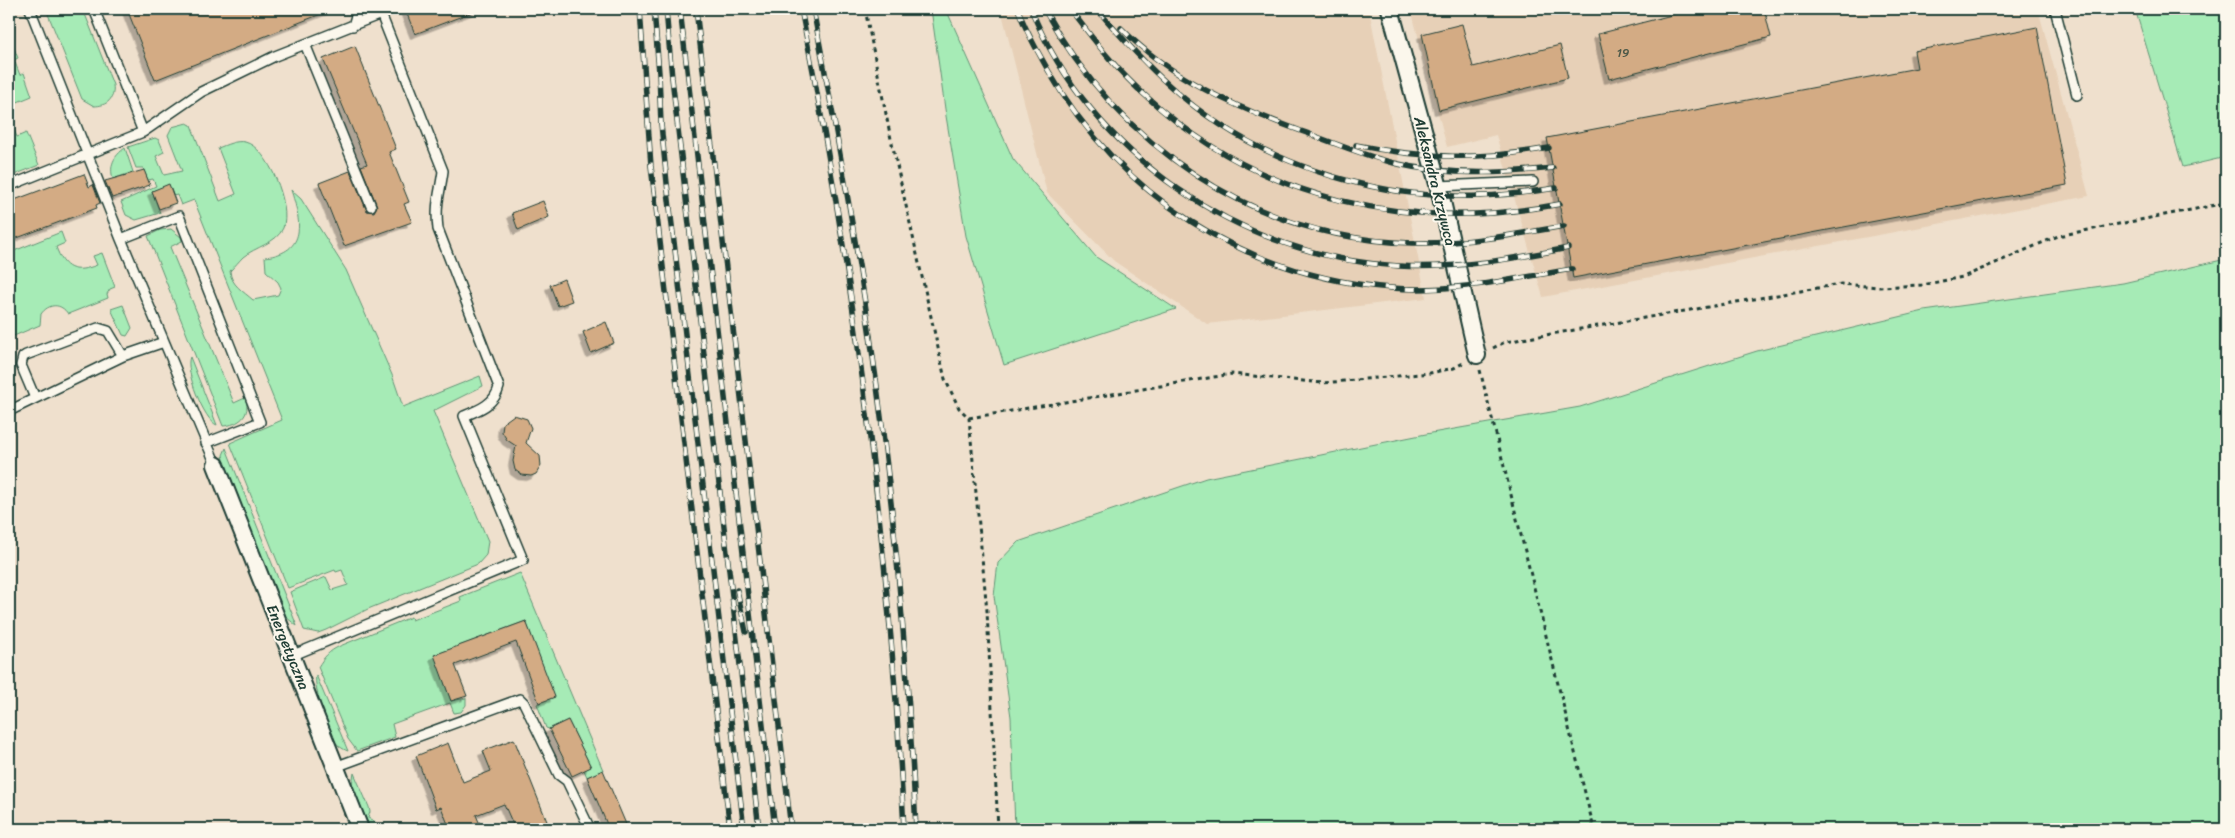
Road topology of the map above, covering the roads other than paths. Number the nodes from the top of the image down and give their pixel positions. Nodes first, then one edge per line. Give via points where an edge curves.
1 (30, 9) edge
2 (94, 9) edge
3 (358, 9) edge
4 (1390, 9) edge
5 (2056, 9) edge
6 (353, 26) junction
7 (305, 44) junction
8 (2078, 95) dead end
9 (143, 132) junction
10 (88, 153) junction
11 (1534, 182) dead end
12 (9, 186) edge
13 (1438, 186) junction
14 (371, 206) dead end
15 (121, 239) junction
16 (164, 342) junction
17 (1477, 355) road end
18 (123, 356) junction
19 (35, 398) junction
20 (9, 411) edge
21 (206, 443) junction
22 (216, 465) joint
23 (292, 656) junction
24 (335, 767) junction
25 (360, 829) edge
26 (590, 829) edge

1 - 10 lane
2 - 9 lane
3 - 6 lane
4 - 13 street, Aleksandra Krzywca
5 - 8 lane
6 - 7 lane
6 - 23 lane via 381,14 443,171 438,188 438,229 499,387 486,407 464,416 523,560
7 - 9 lane via 201,92
7 - 14 lane
9 - 10 lane
10 - 12 lane
10 - 15 lane
11 - 13 lane
13 - 17 street, Aleksandra Krzywca
15 - 16 lane
15 - 21 lane via 179,216 260,422
16 - 18 lane
16 - 21 lane
18 - 19 lane
18 - 19 lane via 108,331 98,328 26,355 20,365
19 - 20 lane
21 - 22 lane
22 - 23 street, Energetyczna
23 - 24 street, Energetyczna
24 - 25 street, Energetyczna
24 - 26 lane via 520,699 559,775 567,781

